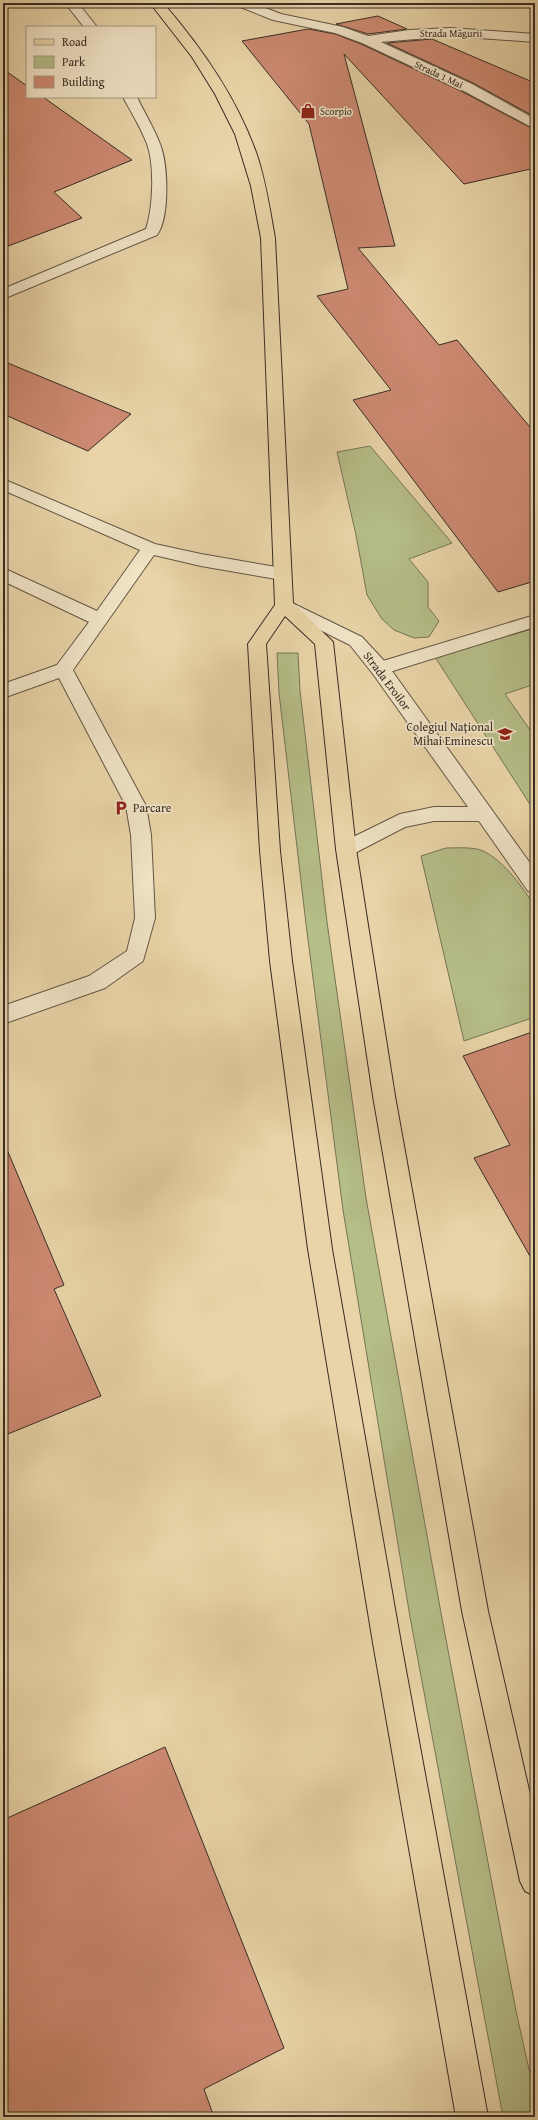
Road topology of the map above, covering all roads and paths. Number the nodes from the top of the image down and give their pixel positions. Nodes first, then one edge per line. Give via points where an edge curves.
1 (71, 3) edge
2 (156, 3) edge
3 (242, 3) edge
4 (90, 26) edge
5 (535, 38) edge
6 (367, 40) junction
7 (130, 98) edge
8 (535, 125) edge
9 (3, 294) edge
10 (3, 484) edge
11 (150, 548) junction
12 (3, 574) edge
13 (282, 574) junction
14 (284, 605) junction
15 (100, 620) junction
16 (535, 621) edge
17 (380, 669) junction
18 (64, 670) junction
19 (3, 691) edge
20 (484, 814) junction
21 (346, 849) junction
22 (535, 885) edge
23 (3, 1015) edge
24 (535, 1881) edge
25 (472, 2117) edge

1 - 4 street
2 - 13 main road via 182,34 221,94 250,154 260,191 268,238
3 - 6 street, Strada 1 Mai via 277,17 338,30
5 - 6 street, Strada Măgurii via 469,32 393,35
6 - 8 street, Strada 1 Mai via 467,87
7 - 9 street via 154,145 159,180 158,215 152,232
10 - 11 street
11 - 13 street
11 - 15 street
12 - 15 street
13 - 14 main road
14 - 17 street, Strada Eroilor via 356,641
14 - 21 main road via 324,642
14 - 25 main road via 258,644 270,851 281,961 320,1249 386,1643
15 - 18 street
16 - 17 street
17 - 20 street, Strada Eroilor
18 - 19 street
18 - 23 street via 136,806 141,835 146,918 136,955 97,982
20 - 21 street via 434,814 400,821
20 - 22 street, Strada Eroilor
21 - 24 main road via 385,1103 475,1611

